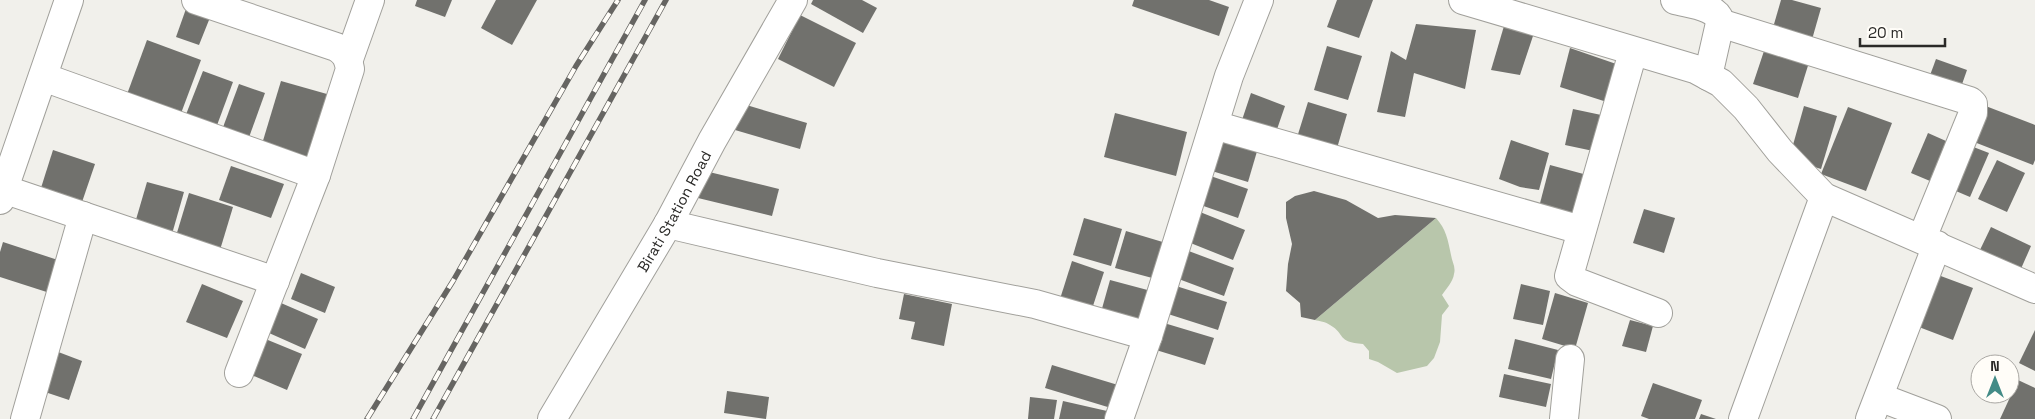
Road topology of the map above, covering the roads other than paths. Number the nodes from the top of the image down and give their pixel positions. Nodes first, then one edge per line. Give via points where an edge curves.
1 (69, 0) edge
2 (196, 0) edge
3 (370, 0) edge
4 (794, 0) edge
5 (1259, 0) edge
6 (1463, 0) edge
7 (1675, 0) edge
8 (237, 7) edge
9 (1720, 23) junction
10 (1633, 52) junction
11 (348, 59) junction
12 (1708, 76) junction
13 (43, 77) junction
14 (1214, 125) junction
15 (316, 175) junction
16 (2, 194) edge
17 (1824, 197) junction
18 (83, 216) junction
19 (668, 224) junction
20 (1581, 230) junction
21 (1930, 241) junction
22 (275, 281) junction
23 (2035, 289) edge
24 (1658, 313) dead end
25 (1148, 336) junction
26 (1570, 359) dead end
27 (239, 373) dead end
28 (1874, 408) edge
29 (25, 419) edge
30 (552, 419) edge
31 (1119, 419) edge
32 (1564, 419) edge
33 (1743, 419) edge
34 (1937, 419) edge

1 - 13 street
2 - 8 street
3 - 11 street
4 - 19 street, Birati Station Road
5 - 14 street
6 - 10 street
7 - 9 street via 1718,14
8 - 11 street via 336,47
9 - 12 street
9 - 21 street via 1973,104 1973,113
10 - 12 street
10 - 20 street
11 - 15 street via 350,68
12 - 17 street via 1721,83 1746,108 1780,151
13 - 15 street
13 - 16 street
14 - 20 street
14 - 25 street
15 - 22 street
16 - 18 street
17 - 21 street
17 - 33 street
18 - 22 street
18 - 29 street
19 - 25 street via 877,273 1035,304
19 - 30 street, Birati Station Road
20 - 24 street via 1569,271 1572,279
21 - 23 street
21 - 28 street
22 - 27 street
25 - 31 street
26 - 32 street
28 - 34 street

